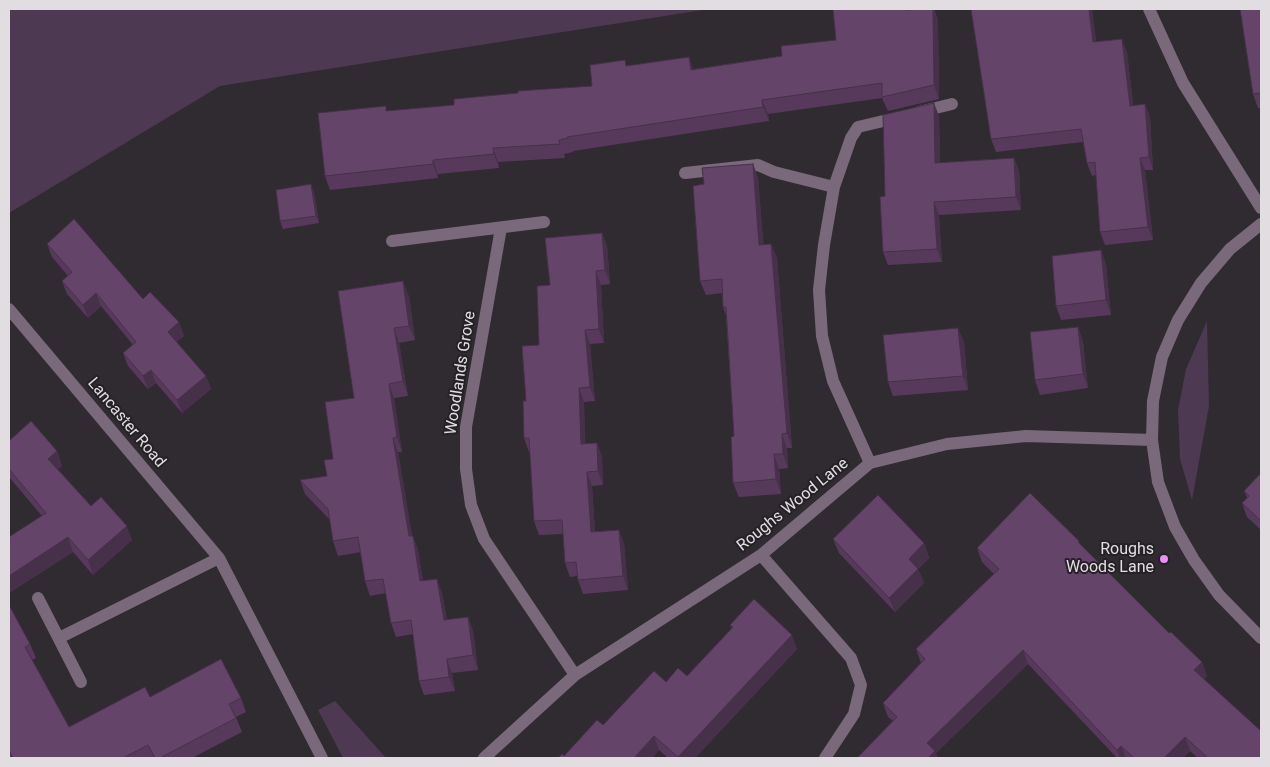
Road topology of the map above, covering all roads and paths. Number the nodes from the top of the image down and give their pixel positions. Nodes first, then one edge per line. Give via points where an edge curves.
1 (1149, 9) edge
2 (952, 104) dead end
3 (685, 173) dead end
4 (834, 187) junction
5 (1261, 208) edge
6 (544, 222) dead end
7 (1261, 224) edge
8 (501, 228) junction
9 (392, 241) dead end
10 (9, 309) edge
11 (1152, 440) junction
12 (870, 463) junction
13 (761, 555) junction
14 (219, 558) junction
15 (38, 598) dead end
16 (59, 638) junction
17 (1261, 638) edge
18 (575, 675) junction
19 (81, 682) dead end
20 (322, 758) edge
21 (484, 758) edge
22 (825, 758) edge

1 - 5 street via 1183,83
2 - 4 street via 858,127
3 - 4 street via 758,165
4 - 12 street via 820,290 822,336 833,381
6 - 8 street
7 - 11 street via 1230,250 1201,283 1178,320 1162,357 1153,401
8 - 9 street
8 - 18 street, Woodlands Grove via 466,427 466,469 471,505 484,540
10 - 14 street, Lancaster Road
11 - 12 street, Roughs Wood Lane via 1026,436 947,444
11 - 17 street via 1158,482 1175,527 1219,595
12 - 13 street, Roughs Wood Lane
13 - 18 street, Roughs Wood Lane
13 - 22 street via 851,658 862,685 854,714
14 - 16 street
14 - 20 street, Lancaster Road
15 - 16 street
16 - 19 street
18 - 21 street, Roughs Wood Lane

